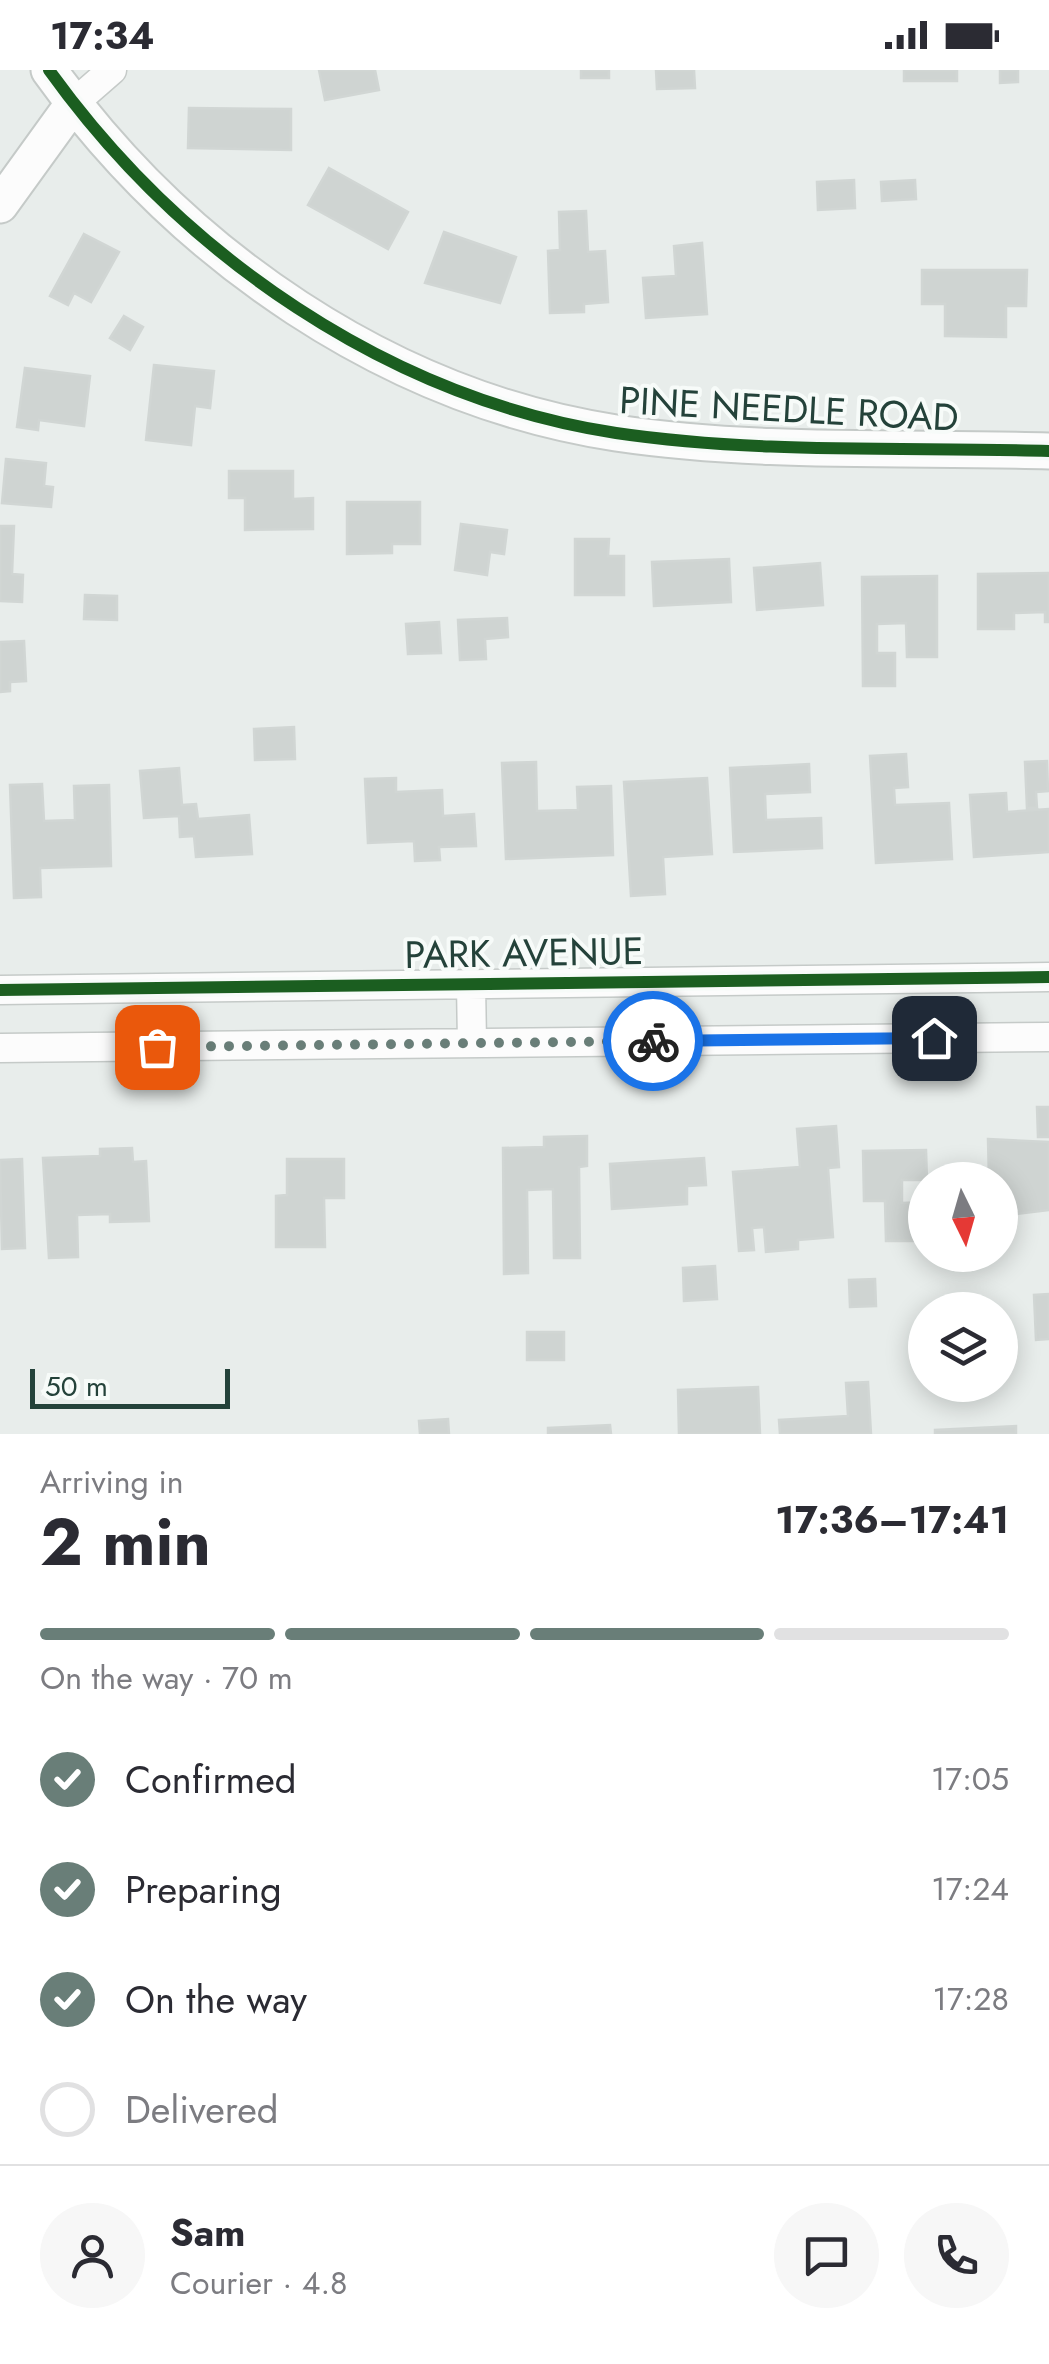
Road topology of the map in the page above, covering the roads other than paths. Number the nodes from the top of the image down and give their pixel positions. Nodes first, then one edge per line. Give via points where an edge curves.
1 (48, 70) edge
2 (112, 70) edge
3 (73, 104) junction
4 (0, 206) edge
5 (1049, 451) edge
6 (1049, 977) edge
7 (471, 984) junction
8 (0, 990) edge
9 (1049, 1037) edge
10 (472, 1043) junction
11 (0, 1048) edge

1 - 3 street, PINE NEEDLE ROAD
2 - 3 street
3 - 4 street
3 - 5 street, PINE NEEDLE ROAD via 184,223 297,307 428,378 520,411 615,432 706,442
6 - 7 street, PARK AVENUE
7 - 8 street, PARK AVENUE
7 - 10 street, PARK AVENUE
9 - 10 street
10 - 11 street

